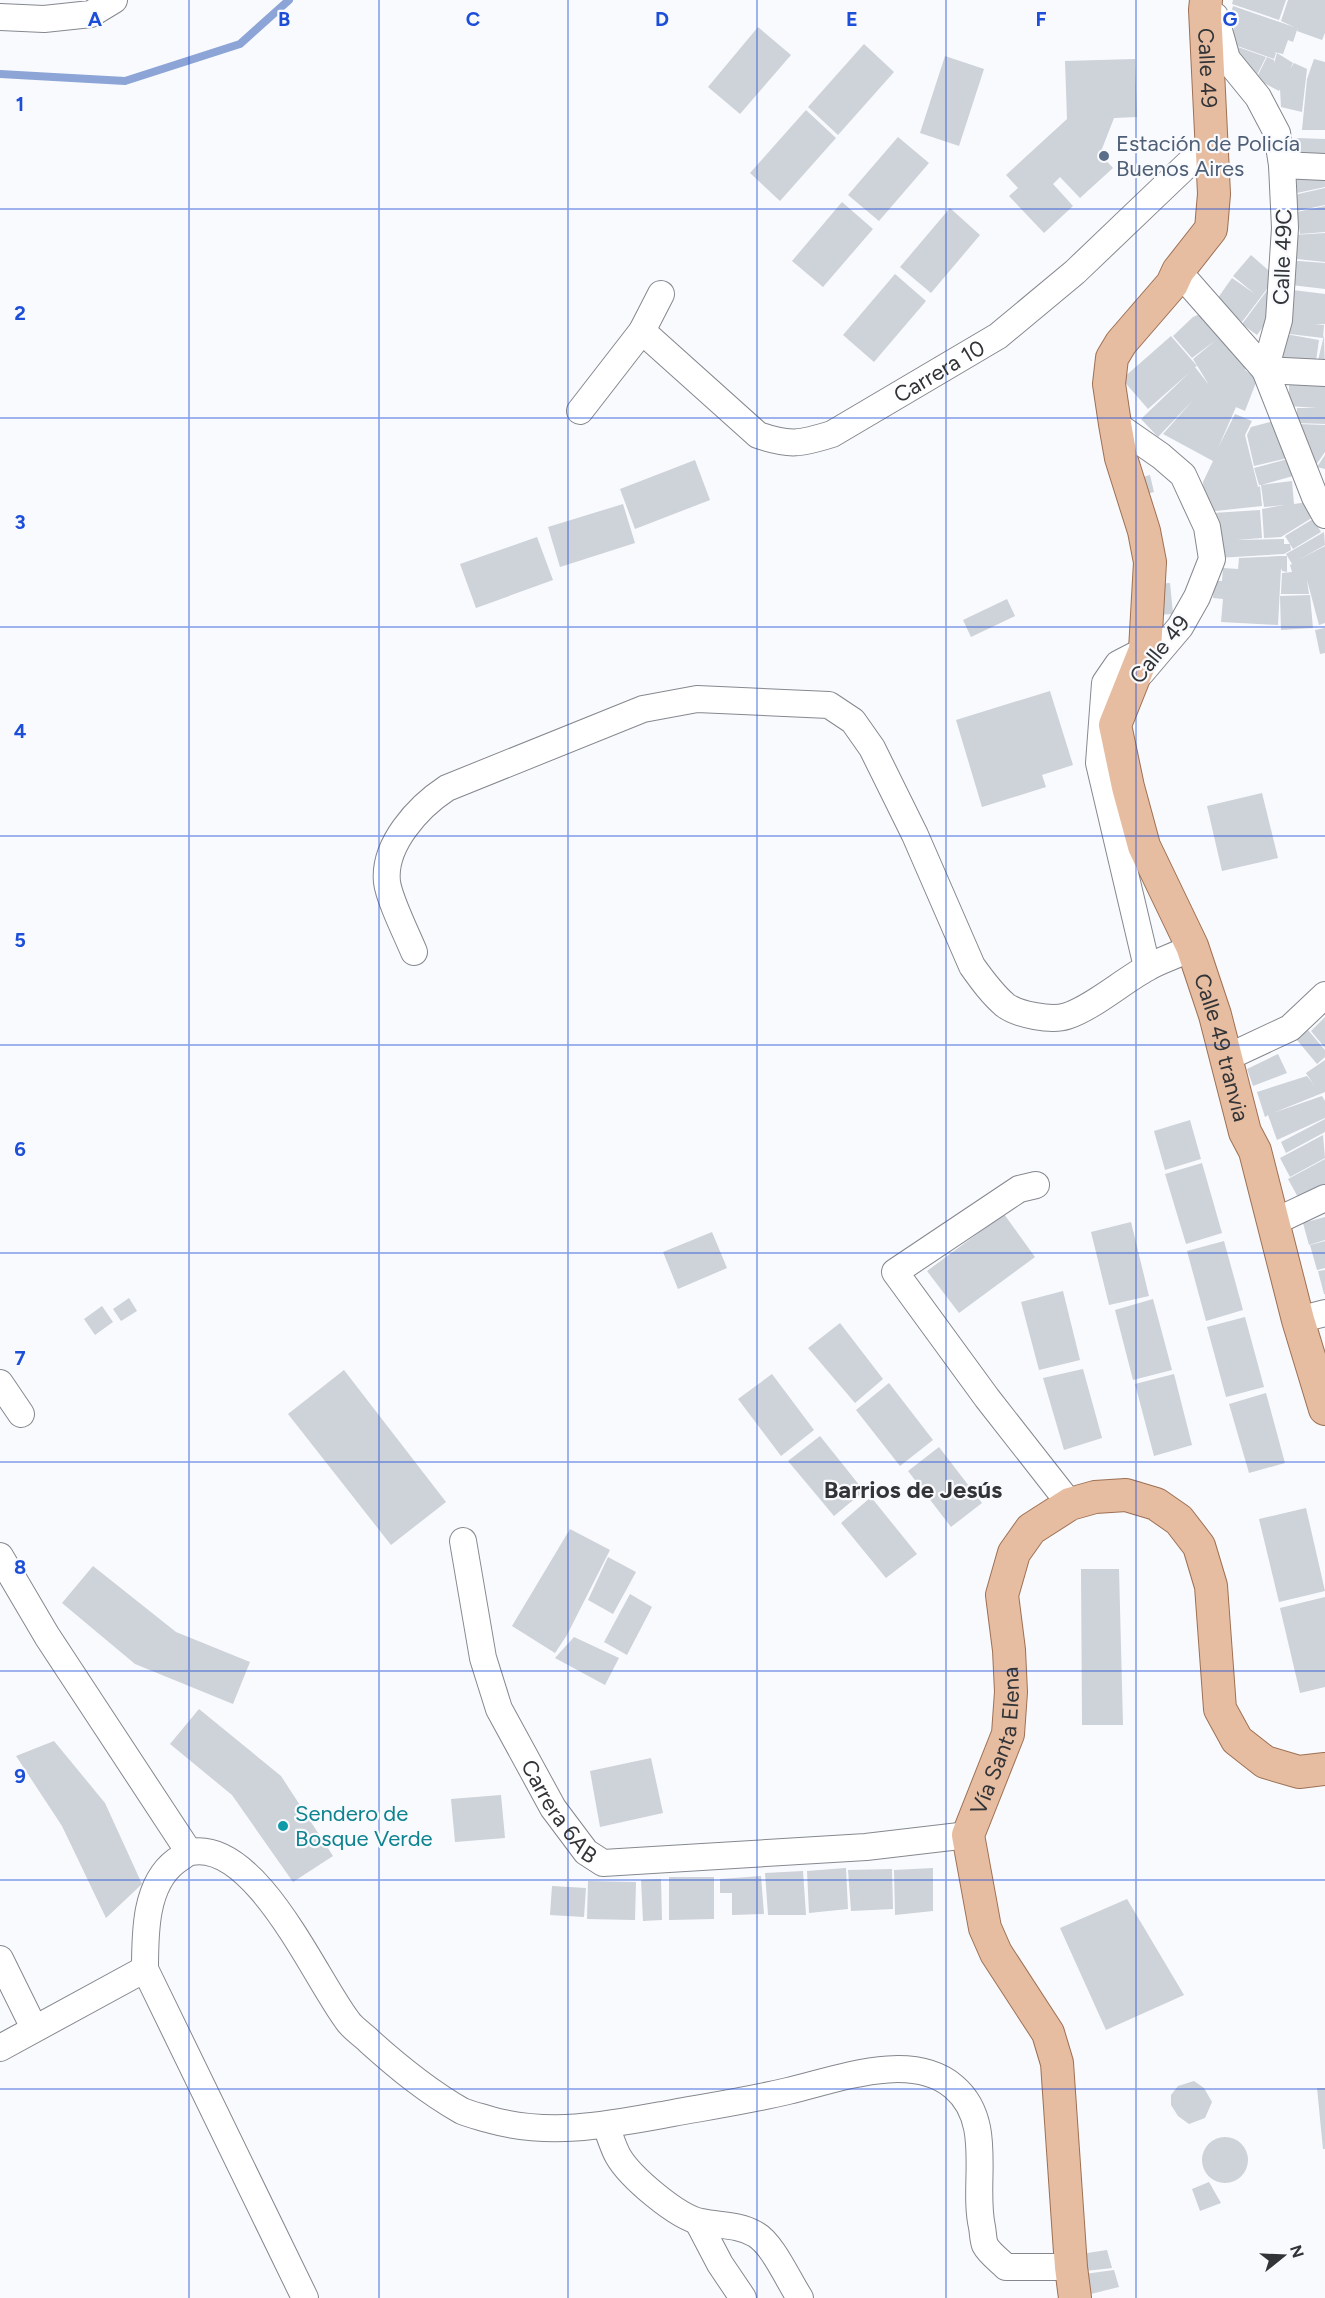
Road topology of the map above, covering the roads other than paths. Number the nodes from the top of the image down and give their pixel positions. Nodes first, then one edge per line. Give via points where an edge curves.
1 (114, 0) edge
2 (1205, 5) edge
3 (91, 7) edge
4 (0, 17) edge
5 (1212, 145) junction
6 (1282, 165) junction
7 (1325, 167) edge
8 (1178, 271) junction
9 (661, 294) dead end
10 (642, 331) junction
11 (1265, 370) junction
12 (1325, 374) edge
13 (580, 411) dead end
14 (1114, 424) junction
15 (1325, 515) edge
16 (1145, 650) junction
17 (1127, 689) junction
18 (1192, 946) junction
19 (414, 952) dead end
20 (1148, 967) junction
21 (1325, 995) edge
22 (1226, 1058) junction
23 (1036, 1185) dead end
24 (1325, 1198) edge
25 (1272, 1223) junction
26 (1311, 1317) edge
27 (0, 1383) edge
28 (1324, 1400) edge
29 (21, 1414) dead end
30 (1070, 1504) junction
31 (463, 1541) dead end
32 (0, 1557) edge
33 (1325, 1769) edge
34 (968, 1835) junction
35 (189, 1852) junction
36 (0, 1959) edge
37 (145, 1969) junction
38 (34, 2028) junction
39 (0, 2048) edge
40 (606, 2126) junction
41 (698, 2222) junction
42 (1071, 2267) junction
43 (792, 2296) edge
44 (305, 2298) edge
45 (743, 2298) edge
46 (1075, 2298) edge

1 - 3 street
2 - 5 main road, Calle 49
2 - 6 street, Calle 49C via 1215,16 1227,58 1258,97 1277,133
3 - 4 street via 44,19
5 - 8 main road, Calle 49 via 1211,228
5 - 10 street, Carrera 10 via 1075,272 998,336 832,434 804,443 781,443 758,435
6 - 7 street
6 - 11 street, Calle 49C via 1285,228 1279,320
8 - 11 street
8 - 14 main road, Calle 49 via 1172,284 1120,342 1112,358 1109,384
9 - 10 street
10 - 13 street
11 - 12 street
11 - 15 street
14 - 16 main road, Calle 49 via 1150,562
14 - 17 street, Calle 49 via 1183,475 1207,527 1212,559 1180,627
16 - 17 main road, Calle 49
16 - 20 street via 1118,664 1105,683 1099,763
17 - 18 main road, Calle 49 tranvia via 1115,725 1128,787 1144,846
18 - 20 street
18 - 22 main road, Calle 49 tranvia
19 - 20 street via 387,885 387,870 393,846 427,801 447,788 643,709 697,699 829,705 853,721 872,748 915,835 972,966 1007,1007 1043,1019 1067,1017
21 - 22 street via 1290,1028
22 - 25 main road, Calle 49 tranvia via 1245,1132 1255,1150
23 - 30 street via 1019,1189 895,1272
24 - 25 street
25 - 26 main road, Calle 49 tranvia
26 - 28 main road, Calle 49 tranvia
27 - 29 street
30 - 33 main road, Vía Santa Elena via 1126,1495 1156,1504 1179,1520 1199,1546 1211,1586 1220,1709 1238,1740 1265,1762 1299,1772
30 - 34 main road, Vía Santa Elena via 1031,1529 1014,1553 1002,1595 1010,1661 1008,1734
31 - 34 street, Carrera 6AB via 483,1658 499,1709 553,1808 586,1852 603,1863 855,1848
32 - 35 street via 47,1636
34 - 42 main road, Vía Santa Elena via 985,1928 996,1953 1048,2033 1057,2063
35 - 37 street via 163,1870 152,1899 145,1936
35 - 40 street via 212,1852 241,1867 276,1909 347,2021 405,2074 466,2113 517,2127 563,2130
36 - 38 street
37 - 38 street
37 - 44 street
38 - 39 street
40 - 41 street via 618,2156 640,2182
40 - 42 street via 875,2070 906,2069 931,2075 954,2086 973,2112 981,2152 979,2212 986,2246 1006,2267
41 - 43 street via 756,2234 772,2252
41 - 45 street
42 - 46 main road, Vía Santa Elena

